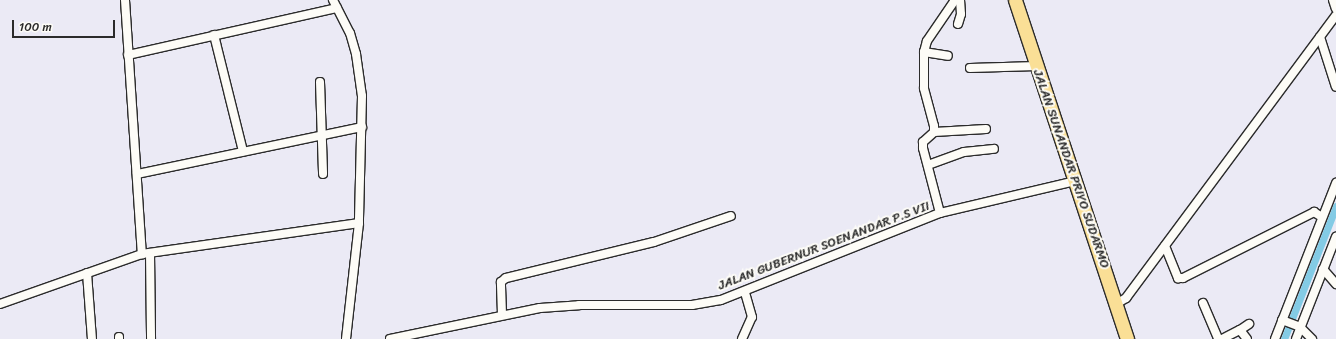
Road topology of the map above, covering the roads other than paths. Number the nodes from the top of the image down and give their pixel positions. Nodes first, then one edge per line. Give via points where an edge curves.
1 (125, 0) edge
2 (333, 0) edge
3 (955, 0) edge
4 (960, 0) edge
5 (1014, 0) edge
6 (1333, 0) edge
7 (337, 8) junction
8 (1336, 9) edge
9 (1336, 16) edge
10 (958, 24) dead end
11 (214, 35) junction
12 (1320, 37) junction
13 (924, 52) junction
14 (128, 55) junction
15 (948, 56) dead end
16 (1037, 66) junction
17 (970, 68) dead end
18 (320, 82) dead end
19 (1336, 87) edge
20 (362, 127) junction
21 (986, 129) dead end
22 (934, 132) junction
23 (321, 135) junction
24 (994, 149) dead end
25 (243, 151) junction
26 (928, 165) junction
27 (137, 174) junction
28 (323, 174) dead end
29 (1076, 181) junction
30 (1335, 188) edge
31 (940, 213) junction
32 (731, 216) dead end
33 (1322, 217) junction
34 (359, 223) junction
35 (1336, 237) edge
36 (1164, 246) junction
37 (146, 253) junction
38 (1323, 269) junction
39 (87, 273) junction
40 (1336, 284) edge
41 (745, 292) junction
42 (1203, 303) dead end
43 (0, 304) edge
44 (1116, 304) junction
45 (502, 314) junction
46 (1284, 321) junction
47 (1249, 324) dead end
48 (1299, 327) junction
49 (1240, 330) junction
50 (415, 336) edge
51 (92, 339) edge
52 (151, 339) edge
53 (346, 339) edge
54 (390, 339) edge
55 (742, 339) edge
56 (1127, 339) edge
57 (1218, 339) edge
58 (1222, 339) edge
59 (1247, 339) edge
60 (1276, 339) edge
61 (1296, 339) edge
62 (1312, 339) edge

1 - 14 street
2 - 7 street
3 - 13 street via 928,41
4 - 10 street via 961,14
5 - 16 highway, JALAN SUNANDAR PRIYO SUDARMO
6 - 8 street
7 - 11 street
7 - 20 street via 350,33 356,54 362,96
9 - 12 street
11 - 14 street
11 - 25 street
12 - 19 street
12 - 36 street
13 - 15 street
13 - 22 street via 922,72
14 - 27 street
16 - 17 street
16 - 29 highway, JALAN SUNANDAR PRIYO SUDARMO
18 - 23 street
20 - 23 street
20 - 34 street
21 - 22 street
22 - 26 street via 922,145
23 - 25 street
23 - 28 street
24 - 26 street via 964,152
25 - 27 street
26 - 31 street
27 - 37 street
29 - 31 street, JALAN GUBERNUR SOENANDAR P.S VII
29 - 44 highway, JALAN SUNANDAR PRIYO SUDARMO
30 - 33 street
31 - 41 street, JALAN GUBERNUR SOENANDAR P.S VII
32 - 45 street via 654,242 506,278 501,282
33 - 36 street via 1314,212 1183,278 1178,278
33 - 46 street
34 - 37 street
34 - 53 street
35 - 38 street
36 - 44 street via 1126,298
37 - 39 street
37 - 52 street
38 - 40 street
38 - 48 street
39 - 43 street
39 - 51 street
41 - 45 street, JALAN GUBERNUR SOENANDAR P.S VII via 721,300 692,305 579,305
41 - 55 street via 752,317
42 - 57 street
44 - 56 highway, JALAN SUNANDAR PRIYO SUDARMO
45 - 50 street, JALAN GUBERNUR SOENANDAR P.S VII
46 - 48 street
46 - 60 street
47 - 49 street
48 - 61 street
48 - 62 street
49 - 58 street
49 - 59 street
50 - 54 street, JALAN GUBERNUR SOENANDAR P.S VII

